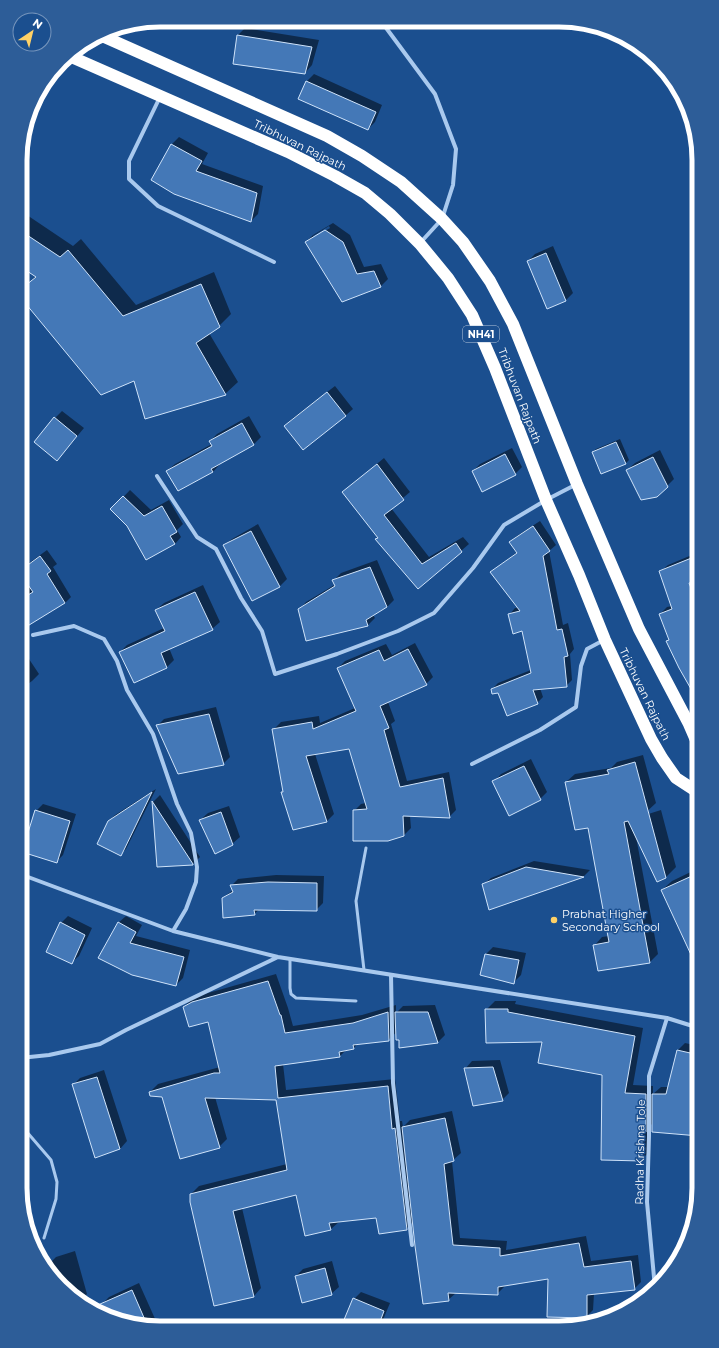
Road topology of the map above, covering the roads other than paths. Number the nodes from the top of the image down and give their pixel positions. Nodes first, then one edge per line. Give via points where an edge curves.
1 (385, 27) edge
2 (107, 38) edge
3 (74, 58) edge
4 (161, 95) junction
5 (442, 219) junction
6 (420, 244) junction
7 (274, 262) dead end
8 (157, 476) dead end
9 (577, 484) junction
10 (546, 500) junction
11 (33, 635) dead end
12 (605, 640) junction
13 (692, 731) edge
14 (472, 764) dead end
15 (692, 788) edge
16 (366, 848) dead end
17 (27, 877) edge
18 (173, 931) junction
19 (278, 957) junction
20 (290, 959) junction
21 (364, 970) junction
22 (391, 974) junction
23 (356, 1001) dead end
24 (667, 1018) junction
25 (692, 1026) edge
26 (27, 1057) edge
27 (27, 1132) edge
28 (44, 1238) dead end
29 (412, 1245) dead end
30 (654, 1281) edge

1 - 5 street via 435,94 456,149 453,185
2 - 5 highway, Tribhuvan Rajpath / NH41 via 327,136 401,182
3 - 4 highway, Tribhuvan Rajpath / NH41
4 - 6 highway, Tribhuvan Rajpath / NH41 via 288,152 365,194 390,214
4 - 7 street via 129,160 129,179 158,206
5 - 6 street
5 - 9 highway, Tribhuvan Rajpath / NH41 via 463,242 490,281 513,324
6 - 10 highway, Tribhuvan Rajpath / NH41 via 448,278 472,315
8 - 10 street via 197,536 216,549 241,598 262,631 274,674 398,631 434,613 473,568 504,524
9 - 10 street
9 - 13 highway, Tribhuvan Rajpath / NH41 via 639,629
10 - 12 highway, Tribhuvan Rajpath / NH41
11 - 18 street via 74,626 104,639 117,661 127,690 153,734 176,804 191,833 197,867 196,882 186,909
12 - 14 street via 587,649 580,666 576,707 540,730
12 - 15 highway, Tribhuvan Rajpath / NH41 via 662,758 676,778
16 - 21 lane via 356,901
17 - 18 street
18 - 19 street
19 - 20 street
19 - 26 street via 100,1044
20 - 21 street
20 - 23 lane via 290,988 291,994 296,998
21 - 22 street
22 - 24 street
22 - 29 street via 393,1083
24 - 25 street
24 - 30 street, Radha Krishna Tole via 649,1076 647,1202
27 - 28 lane via 51,1160 57,1182 56,1199

